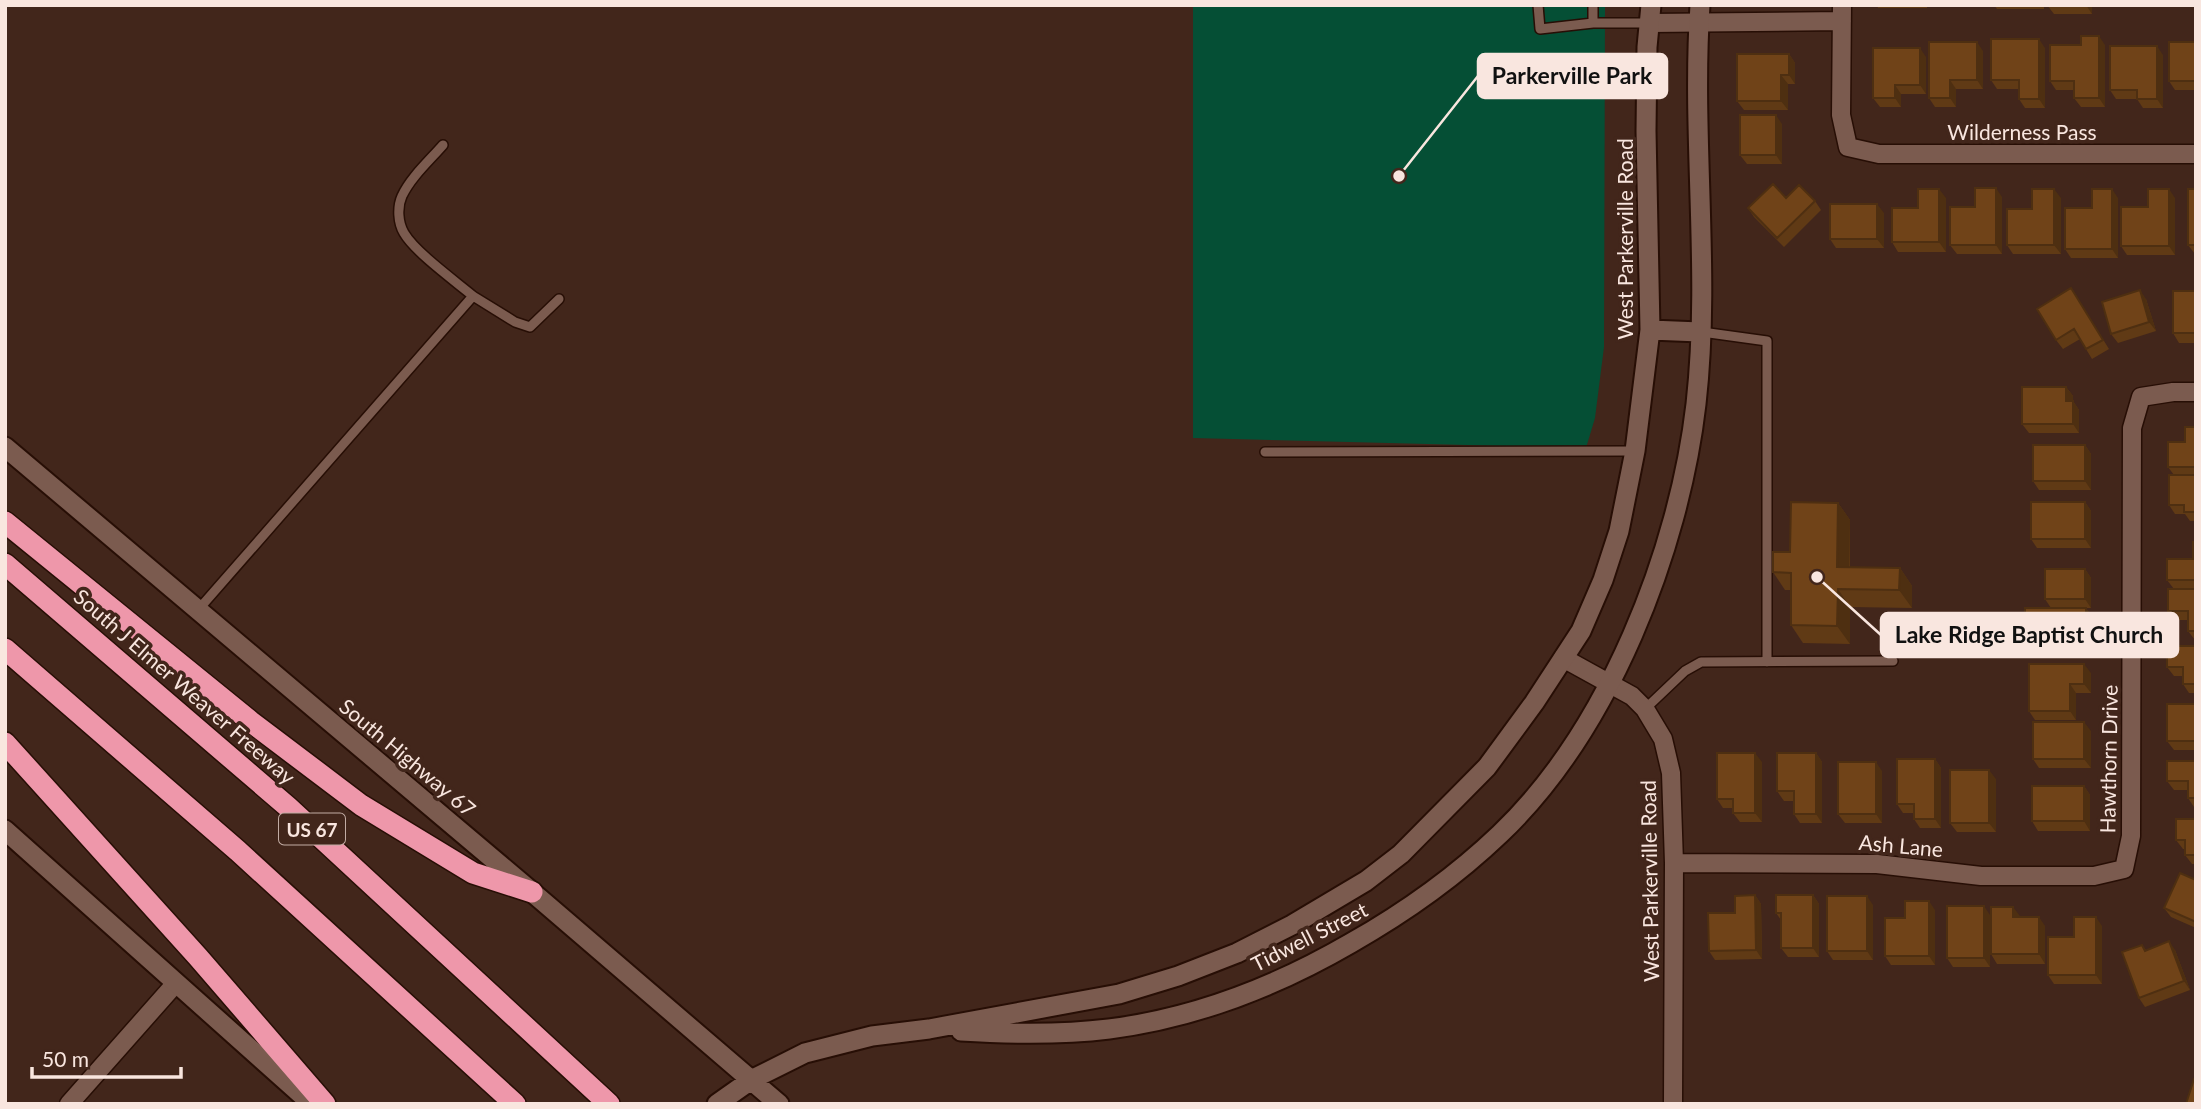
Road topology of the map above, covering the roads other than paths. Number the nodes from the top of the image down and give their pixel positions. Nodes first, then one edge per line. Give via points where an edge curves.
1 (1538, 5) edge
2 (1593, 5) edge
3 (1842, 13) edge
4 (1650, 14) edge
5 (1700, 14) edge
6 (1593, 23) junction
7 (443, 145) dead end
8 (2196, 154) edge
9 (473, 296) junction
10 (559, 299) dead end
11 (1650, 330) junction
12 (1700, 332) junction
13 (2196, 392) edge
14 (5, 447) edge
15 (1635, 451) junction
16 (1265, 452) dead end
17 (5, 522) edge
18 (5, 564) edge
19 (198, 610) junction
20 (5, 649) edge
21 (1563, 658) junction
22 (1893, 661) dead end
23 (1767, 662) junction
24 (1608, 683) junction
25 (1645, 709) junction
26 (5, 743) edge
27 (5, 830) edge
28 (1674, 863) junction
29 (2124, 869) joint
30 (532, 892) junction
31 (176, 983) junction
32 (929, 1029) junction
33 (751, 1080) junction
34 (69, 1104) edge
35 (312, 1104) edge
36 (325, 1104) edge
37 (515, 1104) edge
38 (609, 1104) edge
39 (717, 1104) edge
40 (779, 1104) edge
41 (1673, 1104) edge

1 - 6 lane via 1541,29
2 - 6 lane
3 - 5 street
3 - 8 street, Wilderness Pass via 1841,116 1848,147 1879,154
4 - 5 street
4 - 6 lane
4 - 11 main road, West Parkerville Road via 1646,131
5 - 12 main road
7 - 9 lane via 411,182 401,199 399,216 404,233
9 - 10 lane via 530,327
9 - 19 lane
11 - 12 main road
11 - 15 main road, West Parkerville Road
12 - 23 lane via 1767,341
12 - 24 main road via 1696,403 1671,532 1652,590
13 - 29 street, Hawthorn Drive via 2141,397 2132,428 2131,836
14 - 19 main road, South Highway 67
15 - 16 lane
15 - 21 main road, West Parkerville Road via 1619,531 1603,580
17 - 30 highway via 361,805 473,873
18 - 38 highway, South J Elmer Weaver Freeway / US 67 via 288,807
19 - 30 main road, South Highway 67
20 - 37 highway via 238,851
21 - 24 street, West Parkerville Road
21 - 32 main road, Tidwell Street via 1487,767 1434,822 1366,881 1292,925 1237,953 1119,994
22 - 23 lane
23 - 25 lane via 1701,662
24 - 25 street, West Parkerville Road
24 - 32 main road, Tidwell Street via 1549,778 1502,832 1398,913 1326,958 1216,1005 1110,1029 1062,1033
25 - 28 street, West Parkerville Road via 1664,739 1671,773
26 - 36 highway
27 - 31 main road
28 - 29 street, Ash Lane via 1877,864 1981,876 2094,876
28 - 41 street, West Parkerville Road
30 - 33 main road, South Highway 67
31 - 34 street
31 - 35 main road
32 - 33 main road, Tidwell Street via 872,1036 805,1053
33 - 39 main road, Tidwell Street
33 - 40 main road, South Highway 67

